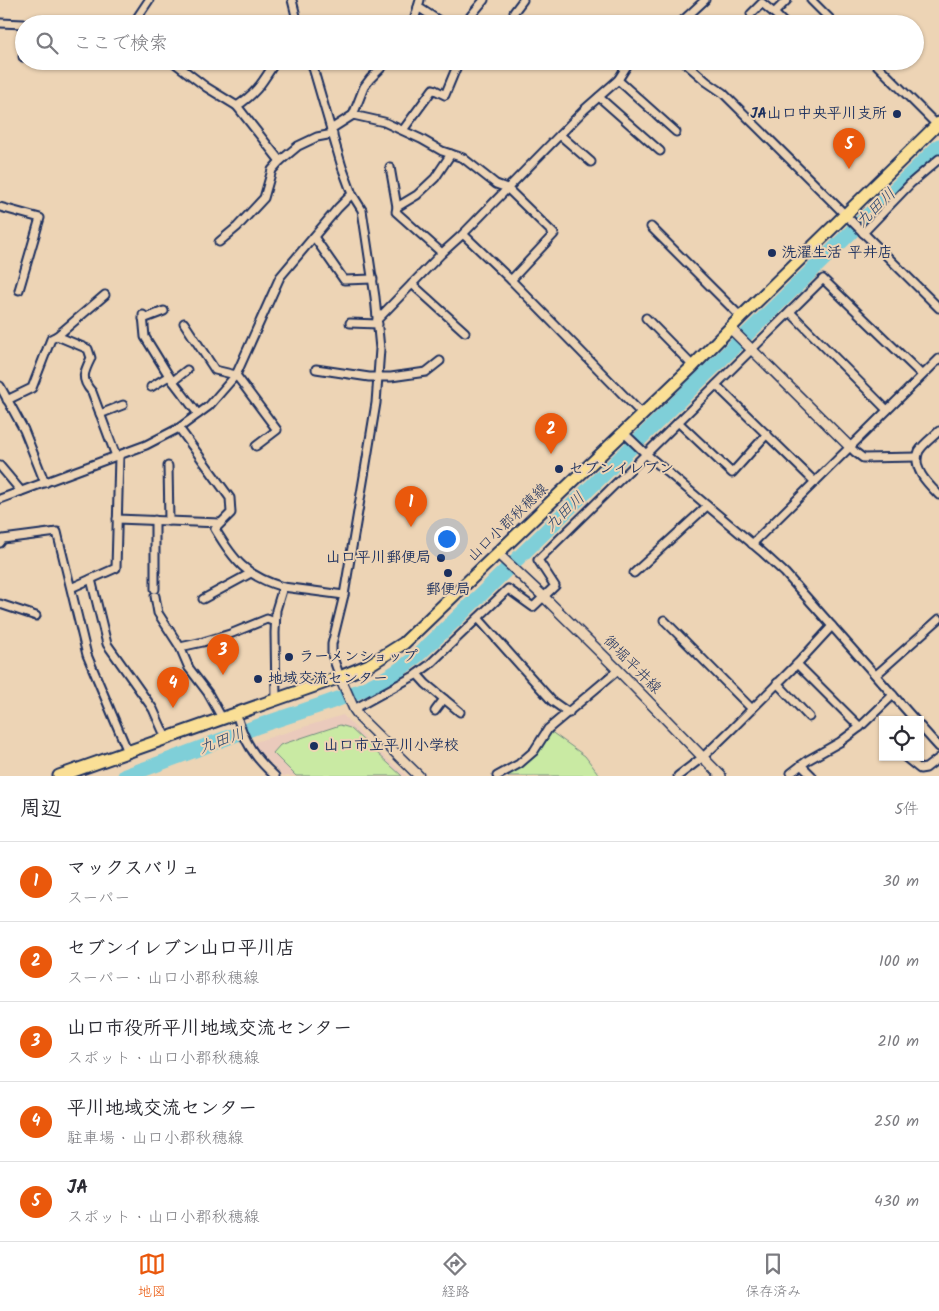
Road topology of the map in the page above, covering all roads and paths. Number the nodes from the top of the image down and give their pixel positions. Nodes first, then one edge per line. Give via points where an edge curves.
1 (150, 0) edge
2 (292, 0) edge
3 (484, 0) edge
4 (524, 0) edge
5 (705, 0) edge
6 (787, 0) edge
7 (811, 0) edge
8 (419, 4) edge
9 (514, 12) dead end
10 (774, 13) joint
11 (751, 14) dead end
12 (139, 15) edge
13 (296, 15) edge
14 (433, 15) edge
15 (472, 15) edge
16 (689, 15) edge
17 (826, 15) edge
18 (0, 23) edge
19 (15, 24) edge
20 (184, 70) edge
21 (270, 70) edge
22 (314, 70) edge
23 (378, 70) edge
24 (455, 70) edge
25 (624, 70) edge
26 (694, 70) edge
27 (883, 70) edge
28 (618, 80) junction
29 (599, 97) junction
30 (237, 106) junction
31 (353, 115) junction
32 (938, 124) edge
33 (402, 130) junction
34 (332, 131) junction
35 (676, 132) dead end
36 (560, 135) junction
37 (660, 151) dead end
38 (451, 154) junction
39 (939, 159) edge
40 (280, 161) junction
41 (592, 162) dead end
42 (390, 166) dead end
43 (507, 188) junction
44 (352, 194) junction
45 (0, 207) edge
46 (397, 207) junction
47 (849, 218) junction
48 (652, 227) dead end
49 (862, 232) junction
50 (463, 234) junction
51 (314, 237) junction
52 (219, 242) dead end
53 (442, 253) junction
54 (372, 279) junction
55 (511, 280) junction
56 (412, 284) junction
57 (19, 290) dead end
58 (105, 295) dead end
59 (939, 308) edge
60 (164, 311) dead end
61 (790, 312) junction
62 (740, 317) junction
63 (646, 318) dead end
64 (378, 322) junction
65 (184, 323) dead end
66 (350, 323) dead end
67 (733, 331) junction
68 (465, 332) dead end
69 (57, 336) junction
70 (751, 348) junction
71 (939, 359) edge
72 (440, 361) dead end
73 (693, 366) junction
74 (316, 369) dead end
75 (187, 370) dead end
76 (922, 375) junction
77 (236, 376) junction
78 (378, 377) junction
79 (171, 378) junction
80 (716, 384) junction
81 (0, 386) edge
82 (150, 387) dead end
83 (7, 400) junction
84 (123, 405) dead end
85 (887, 410) junction
86 (100, 414) junction
87 (198, 414) junction
88 (642, 414) junction
89 (678, 422) junction
90 (179, 428) junction
91 (939, 431) edge
92 (767, 434) junction
93 (626, 435) junction
94 (256, 446) dead end
95 (850, 447) junction
96 (645, 453) junction
97 (118, 456) junction
98 (917, 457) junction
99 (0, 466) edge
100 (168, 466) dead end
101 (45, 482) junction
102 (815, 482) junction
103 (21, 492) junction
104 (939, 495) edge
105 (0, 499) edge
106 (706, 506) junction
107 (117, 519) junction
108 (155, 520) junction
109 (169, 521) junction
110 (220, 523) junction
111 (0, 542) edge
112 (752, 544) junction
113 (497, 553) junction
114 (634, 573) dead end
115 (251, 574) junction
116 (92, 579) junction
117 (282, 586) junction
118 (73, 587) dead end
119 (344, 595) junction
120 (544, 597) junction
121 (203, 599) dead end
122 (0, 604) edge
123 (36, 616) dead end
124 (478, 618) junction
125 (939, 619) edge
126 (664, 620) dead end
127 (275, 622) junction
128 (832, 626) junction
129 (180, 647) junction
130 (797, 664) junction
131 (618, 670) junction
132 (417, 674) junction
133 (876, 675) junction
134 (342, 681) junction
135 (777, 683) junction
136 (893, 695) junction
137 (276, 699) junction
138 (444, 699) junction
139 (353, 708) junction
140 (752, 709) junction
141 (435, 711) dead end
142 (460, 712) dead end
143 (569, 712) junction
144 (911, 716) edge
145 (809, 717) dead end
146 (222, 718) junction
147 (237, 718) junction
148 (860, 727) junction
149 (924, 730) edge
150 (166, 738) junction
151 (939, 747) edge
152 (128, 752) junction
153 (703, 757) junction
154 (939, 758) edge
155 (910, 761) edge
156 (801, 765) junction
157 (923, 772) edge
158 (791, 773) dead end
159 (59, 776) edge
160 (275, 776) edge
161 (419, 776) edge
162 (498, 776) edge
163 (678, 776) edge
164 (721, 776) edge
165 (812, 776) edge

1 - 12 street
2 - 13 street
3 - 15 street
4 - 9 street
5 - 16 street
6 - 10 street
7 - 17 street
8 - 14 street
10 - 11 street via 762,3
18 - 19 street
20 - 30 street
21 - 30 street via 260,87
22 - 34 street
23 - 31 street via 364,87
24 - 33 street via 445,95 432,89
25 - 28 street
26 - 47 street via 723,93
27 - 32 street
28 - 29 street
28 - 35 street
29 - 36 street
29 - 37 street
30 - 40 street
31 - 33 street
31 - 34 street
32 - 47 main road, 山口小郡秋穂線
33 - 38 street
34 - 40 street via 298,146
34 - 44 street
36 - 41 street
36 - 43 street
38 - 43 street via 463,158 496,184
38 - 46 street via 435,178 417,195
39 - 49 street
40 - 52 street via 272,170 264,198
42 - 46 street
43 - 50 street
43 - 55 street via 554,234
44 - 51 street
44 - 54 street via 362,210
45 - 57 street via 40,218
46 - 53 street via 396,212
47 - 49 street
47 - 62 main road, 山口小郡秋穂線
48 - 62 street
49 - 59 street
50 - 53 street
50 - 55 street
51 - 54 street via 344,280
51 - 77 street via 280,276
53 - 56 street
54 - 64 street
55 - 88 street
56 - 64 street
56 - 68 street
58 - 69 street
60 - 79 street via 143,317 145,337
61 - 70 street
61 - 76 street via 823,279
61 - 85 street
62 - 67 main road, 山口小郡秋穂線
63 - 73 street
64 - 66 street
64 - 78 street
65 - 77 street via 216,370
67 - 70 street
67 - 73 main road, 山口小郡秋穂線
69 - 83 street via 51,339 32,388
69 - 86 street via 88,349 91,358 84,373 85,384 92,392
70 - 80 street
70 - 95 street
71 - 76 street
72 - 78 street via 426,372
73 - 88 main road, 山口小郡秋穂線
74 - 78 street
75 - 79 street
76 - 85 street
77 - 87 street
77 - 94 street via 277,430
78 - 119 street
79 - 82 street
79 - 87 street
80 - 89 street
80 - 92 street
81 - 83 street
83 - 101 street via 24,430
84 - 86 street
85 - 95 street
86 - 97 street
87 - 90 street
88 - 93 main road, 山口小郡秋穂線
89 - 92 street via 732,473
89 - 96 street
90 - 97 street
90 - 110 street via 230,498 230,513
91 - 98 street via 920,449
92 - 102 street
93 - 96 street
93 - 113 main road, 山口小郡秋穂線
95 - 98 street via 863,458
95 - 102 street
96 - 106 street
96 - 120 street via 538,560 555,586
97 - 101 street
97 - 107 street
98 - 104 street via 923,478
99 - 103 street
100 - 109 street
101 - 103 street
102 - 112 street
103 - 105 street
106 - 112 street
106 - 114 street
107 - 108 street
107 - 116 street via 116,568
108 - 109 street
108 - 129 street via 158,613
109 - 110 street
110 - 115 street via 215,529 228,552
111 - 152 street via 2,539 57,532 87,655
112 - 128 street via 785,573
113 - 120 street, 御堀平井線
113 - 134 main road, 山口小郡秋穂線 via 404,643
115 - 117 street
115 - 121 street
116 - 118 street
116 - 150 street via 107,644 153,709
117 - 119 street
117 - 127 street
119 - 134 street via 332,644 332,655
120 - 124 street via 533,607 508,589
120 - 131 street, 御堀平井線
122 - 123 street
124 - 132 street
124 - 143 street via 552,701
125 - 133 street
126 - 140 street
127 - 129 street via 267,619 230,634
127 - 137 street
128 - 130 street
128 - 133 street
129 - 146 street via 189,668
130 - 135 street
130 - 148 street
131 - 143 street
131 - 153 street, 御堀平井線
132 - 138 street
132 - 139 street
133 - 136 street
134 - 137 main road, 山口小郡秋穂線
134 - 139 street
135 - 140 street
135 - 145 street
136 - 144 street
136 - 148 street
137 - 147 main road, 山口小郡秋穂線
138 - 141 street
138 - 142 street
139 - 161 street
140 - 153 street
143 - 162 street via 548,729 534,751
146 - 147 main road, 山口小郡秋穂線
146 - 150 main road, 山口小郡秋穂線
147 - 160 street via 247,743
148 - 156 street
149 - 151 street
150 - 152 main road, 山口小郡秋穂線
152 - 159 main road, 山口小郡秋穂線
153 - 163 street
153 - 164 street, 御堀平井線
154 - 157 street
155 - 157 street
156 - 158 street
156 - 165 street

